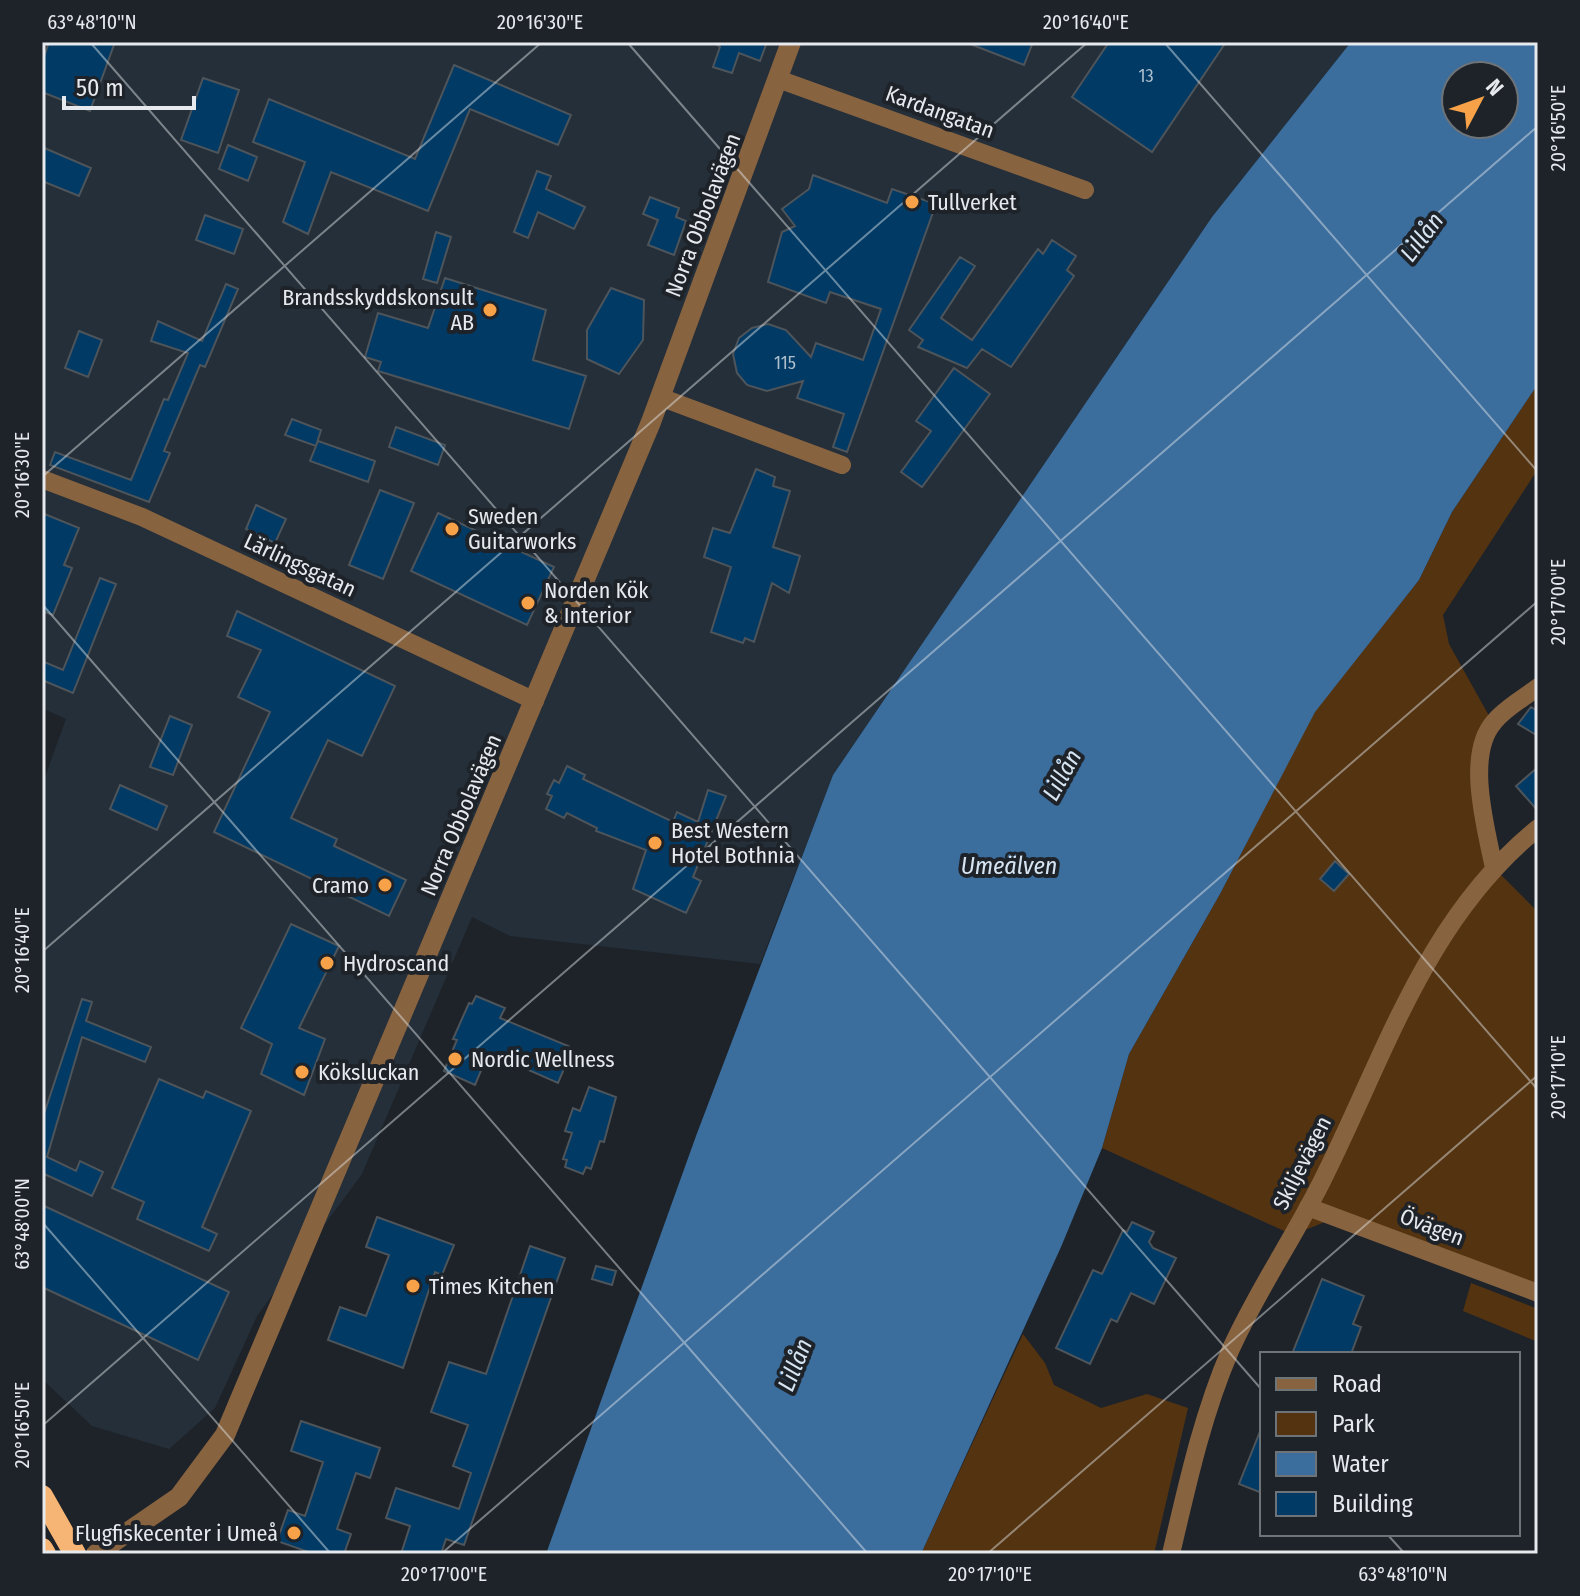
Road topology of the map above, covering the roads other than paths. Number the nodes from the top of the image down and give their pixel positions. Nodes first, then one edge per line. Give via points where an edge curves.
1 (791, 42) edge
2 (778, 79) junction
3 (1085, 190) dead end
4 (660, 397) junction
5 (842, 465) dead end
6 (42, 479) edge
7 (1538, 687) edge
8 (535, 701) junction
9 (1538, 828) edge
10 (1494, 868) junction
11 (1308, 1207) junction
12 (1538, 1293) edge
13 (46, 1503) edge
14 (42, 1549) edge
15 (45, 1554) edge
16 (75, 1554) edge
17 (96, 1554) edge
18 (1171, 1554) edge

1 - 2 street, Norra Obbolavägen
2 - 3 street, Kardangatan
2 - 4 street, Norra Obbolavägen
4 - 5 street
4 - 8 street, Norra Obbolavägen
6 - 8 street, Lärlingsgatan via 142,517
7 - 10 street via 1493,723 1479,755 1482,812
8 - 17 street, Norra Obbolavägen via 225,1435 179,1497
9 - 10 street, Skiljevägen
10 - 11 street, Skiljevägen via 1431,950
11 - 12 street, Övägen
11 - 18 street, Skiljevägen via 1222,1370
13 - 16 highway
14 - 15 highway

